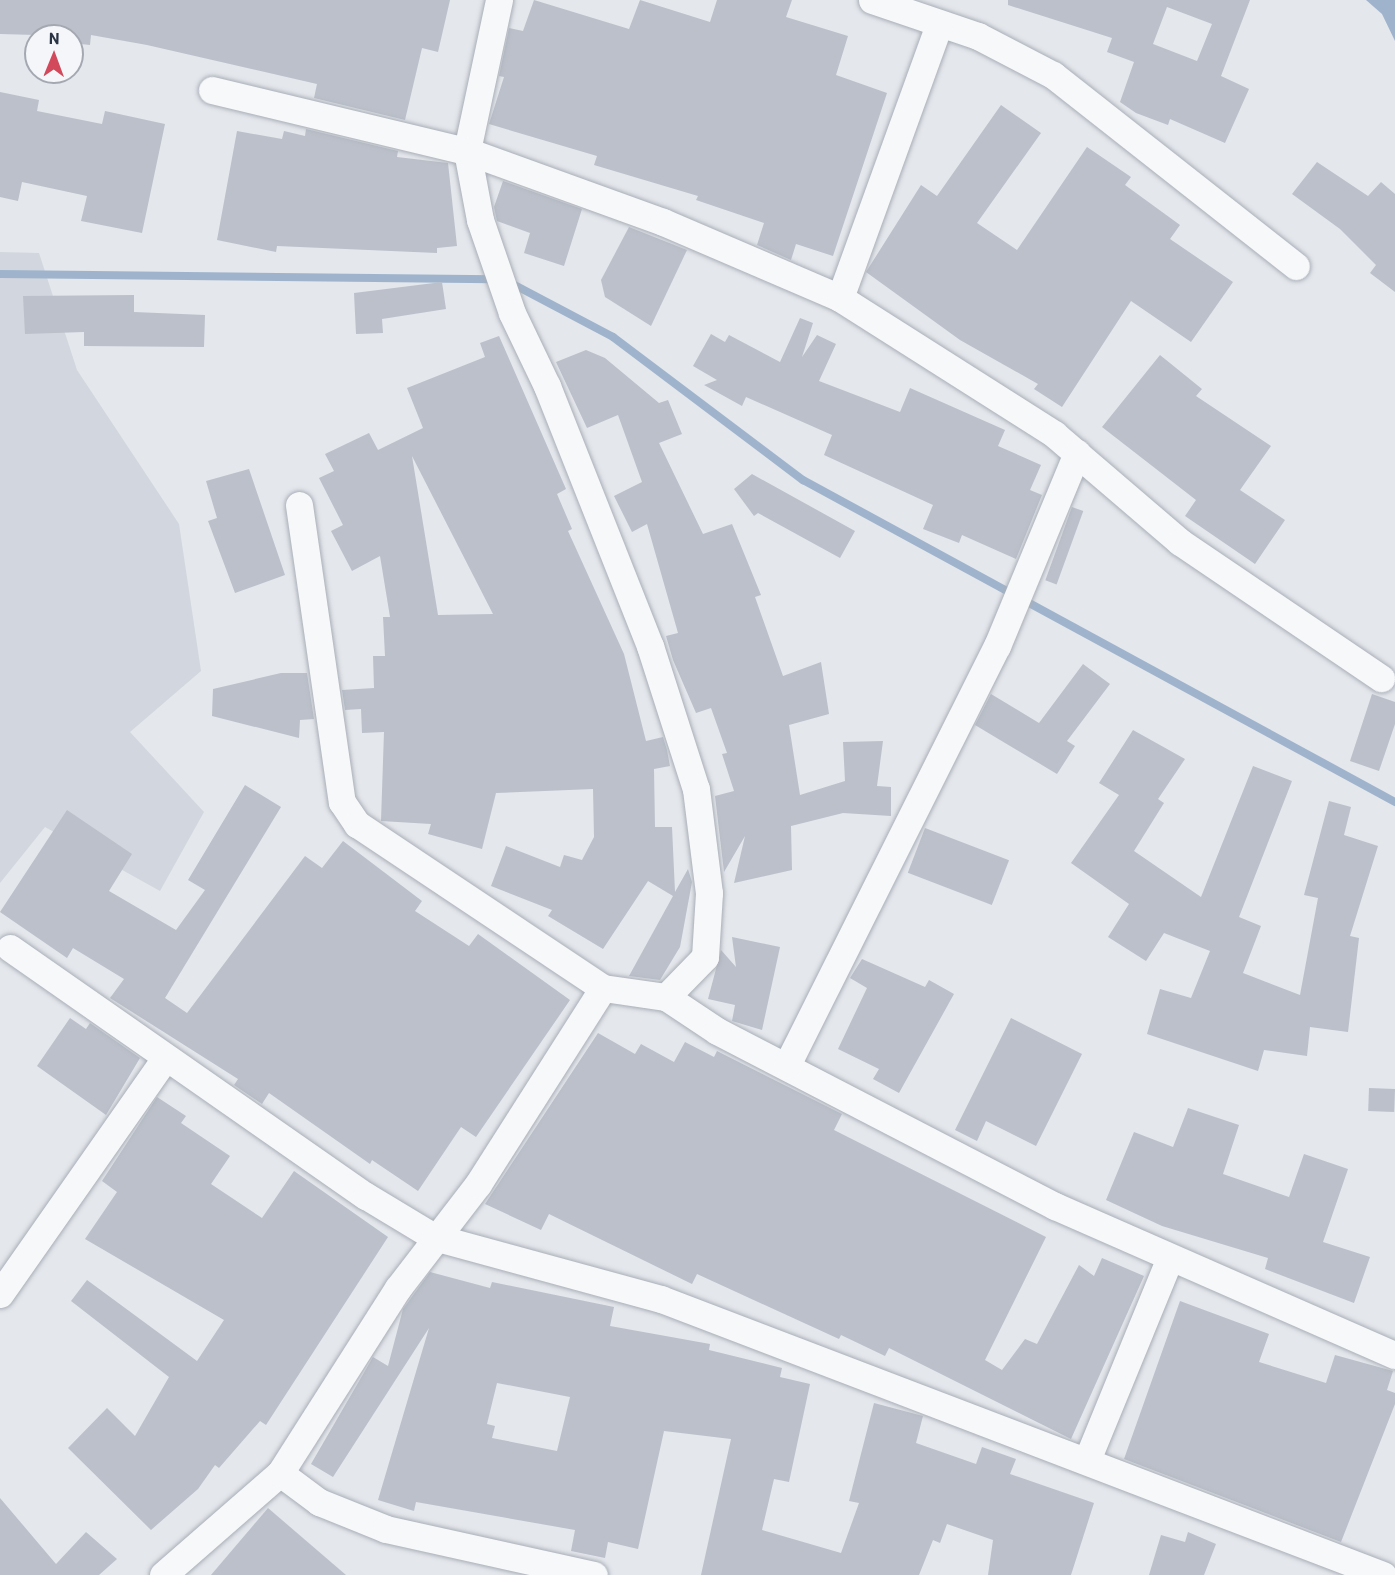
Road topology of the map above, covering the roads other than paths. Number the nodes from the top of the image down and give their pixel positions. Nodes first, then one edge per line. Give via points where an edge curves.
1 (499, 0) edge
2 (872, 0) edge
3 (939, 25) junction
4 (212, 90) dead end
5 (467, 151) junction
6 (1296, 266) dead end
7 (840, 298) junction
8 (1077, 453) junction
9 (299, 505) dead end
10 (1381, 678) dead end
11 (10, 948) dead end
12 (603, 988) junction
13 (666, 997) junction
14 (165, 1058) junction
15 (787, 1065) junction
16 (434, 1237) junction
17 (1170, 1260) junction
18 (0, 1294) edge
19 (1395, 1355) edge
20 (1087, 1460) junction
21 (280, 1473) junction
22 (554, 1569) edge
23 (164, 1575) edge
24 (594, 1575) edge
25 (1383, 1575) edge

1 - 5 street
2 - 3 street
3 - 6 street via 978,36 1053,75
3 - 7 street
4 - 5 street
5 - 7 street via 663,222
5 - 13 street via 480,220 504,290 650,646 696,789 709,893 705,957
7 - 8 street via 962,372
8 - 10 street via 1180,542
8 - 15 street via 1010,612
9 - 12 street via 345,813
11 - 14 street
12 - 13 street
12 - 16 street via 478,1184
13 - 15 street via 717,1031
14 - 16 street
14 - 18 street
15 - 17 street
16 - 20 street via 662,1299
16 - 21 street
17 - 19 street
17 - 20 street
20 - 25 street
21 - 22 street via 319,1502 386,1529
21 - 23 street
22 - 24 street

